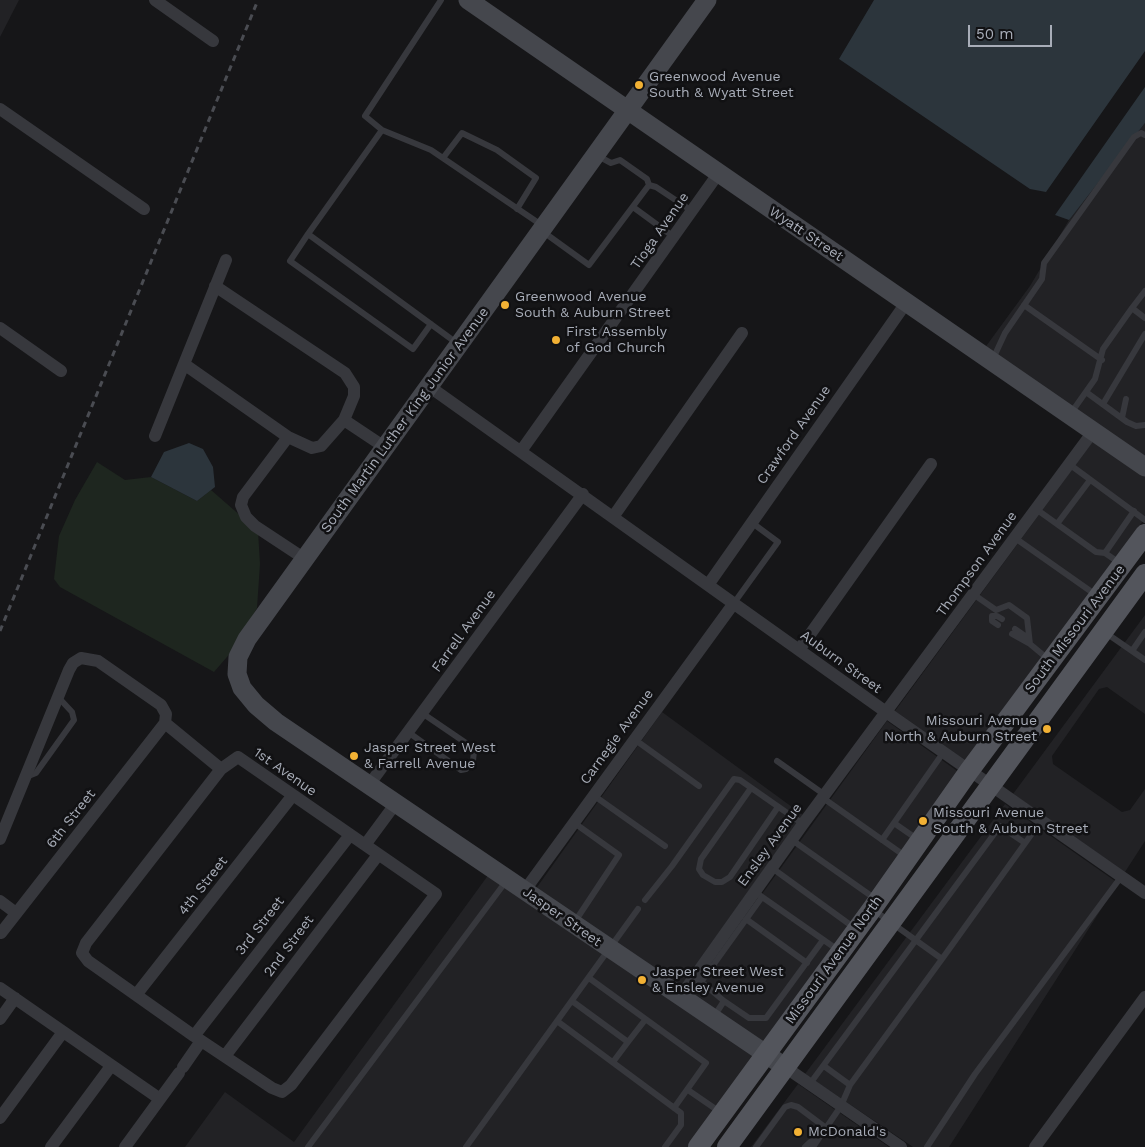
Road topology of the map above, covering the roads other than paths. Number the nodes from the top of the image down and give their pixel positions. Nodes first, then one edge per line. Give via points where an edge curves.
1 (155, 0) edge
2 (441, 0) edge
3 (468, 0) edge
4 (707, 0) edge
5 (213, 41) dead end
6 (0, 109) edge
7 (629, 110) junction
8 (382, 130) junction
9 (1145, 135) edge
10 (596, 155) junction
11 (443, 158) junction
12 (718, 174) junction
13 (650, 185) junction
14 (633, 207) junction
15 (517, 208) junction
16 (144, 210) dead end
17 (692, 211) junction
18 (542, 229) junction
19 (308, 234) junction
20 (674, 237) junction
21 (226, 260) dead end
22 (215, 286) junction
23 (1145, 291) edge
24 (906, 303) junction
25 (1024, 305) junction
26 (1132, 308) junction
27 (1145, 318) edge
28 (431, 324) junction
29 (0, 328) edge
30 (742, 333) dead end
31 (1145, 334) edge
32 (460, 345) junction
33 (1102, 360) junction
34 (992, 363) junction
35 (184, 364) junction
36 (62, 370) dead end
37 (1121, 373) junction
38 (1123, 382) dead end
39 (430, 387) junction
40 (1086, 392) junction
41 (1126, 399) dead end
42 (1103, 404) junction
43 (1068, 416) junction
44 (1122, 418) junction
45 (344, 420) junction
46 (1145, 425) edge
47 (1092, 433) junction
48 (154, 436) dead end
49 (288, 437) junction
50 (386, 448) junction
51 (521, 451) junction
52 (931, 464) dead end
53 (1069, 464) junction
54 (1145, 467) edge
55 (1090, 480) junction
56 (582, 494) junction
57 (1036, 509) junction
58 (1134, 511) junction
59 (613, 516) junction
60 (1145, 520) edge
61 (751, 522) junction
62 (1057, 524) junction
63 (1145, 534) edge
64 (1015, 538) junction
65 (1104, 553) junction
66 (305, 559) junction
67 (1123, 565) junction
68 (1145, 574) edge
69 (708, 585) junction
70 (973, 594) junction
71 (1099, 597) junction
72 (734, 603) junction
73 (994, 613) junction
74 (1000, 622) dead end
75 (1103, 631) junction
76 (1014, 632) dead end
77 (1145, 632) edge
78 (1027, 642) junction
79 (799, 650) junction
80 (1132, 651) junction
81 (1145, 660) edge
82 (1051, 661) junction
83 (237, 674) joint
84 (58, 696) junction
85 (886, 712) junction
86 (422, 714) junction
87 (165, 723) junction
88 (408, 732) junction
89 (634, 739) junction
90 (943, 752) junction
91 (777, 762) dead end
92 (221, 769) junction
93 (969, 771) junction
94 (24, 778) junction
95 (370, 785) junction
96 (989, 785) junction
97 (700, 786) dead end
98 (751, 788) junction
99 (293, 795) junction
100 (593, 795) junction
101 (824, 796) junction
102 (396, 803) junction
103 (778, 807) junction
104 (1041, 821) junction
105 (573, 822) junction
106 (894, 823) junction
107 (803, 824) junction
108 (350, 835) junction
109 (0, 839) edge
110 (792, 840) junction
111 (882, 840) junction
112 (920, 841) junction
113 (1025, 843) junction
114 (365, 844) junction
115 (665, 846) dead end
116 (378, 855) junction
117 (908, 858) junction
118 (772, 868) junction
119 (1121, 877) junction
120 (508, 879) junction
121 (525, 890) junction
122 (1145, 893) edge
123 (759, 895) junction
124 (645, 900) dead end
125 (0, 901) edge
126 (875, 905) junction
127 (638, 909) dead end
128 (16, 913) junction
129 (746, 919) junction
130 (891, 922) junction
131 (573, 924) junction
132 (857, 930) junction
133 (1, 933) edge
134 (823, 940) junction
135 (917, 940) junction
136 (610, 950) junction
137 (840, 952) junction
138 (942, 959) junction
139 (807, 963) junction
140 (589, 978) junction
141 (698, 979) junction
142 (0, 988) edge
143 (136, 995) junction
144 (680, 997) junction
145 (1145, 997) edge
146 (15, 998) junction
147 (572, 1001) junction
148 (724, 1001) junction
149 (788, 1007) junction
150 (0, 1019) edge
151 (713, 1019) junction
152 (645, 1020) junction
153 (557, 1021) junction
154 (62, 1032) junction
155 (198, 1038) junction
156 (628, 1042) junction
157 (765, 1054) junction
158 (225, 1056) junction
159 (613, 1062) junction
160 (111, 1066) junction
161 (824, 1066) junction
162 (785, 1068) junction
163 (809, 1085) junction
164 (850, 1085) junction
165 (688, 1090) junction
166 (160, 1099) junction
167 (841, 1106) junction
168 (674, 1108) junction
169 (722, 1113) junction
170 (0, 1118) edge
171 (826, 1128) junction
172 (51, 1147) edge
173 (125, 1147) edge
174 (308, 1147) edge
175 (466, 1147) edge
176 (665, 1147) edge
177 (698, 1147) edge
178 (727, 1147) edge
179 (756, 1147) edge
180 (806, 1147) edge
181 (813, 1147) edge
182 (901, 1147) edge
183 (927, 1147) edge
184 (1034, 1147) edge

1 - 5 street
2 - 8 lane via 365,116
3 - 7 street, Wyatt Street
4 - 7 street, South Martin Luther King Junior Avenue
6 - 16 street
7 - 10 street, South Martin Luther King Junior Avenue
7 - 12 street, Wyatt Street
8 - 11 lane
8 - 19 lane
9 - 25 lane via 1134,137 1044,264 1042,279
10 - 13 lane via 605,162 620,160
10 - 18 street, South Martin Luther King Junior Avenue
11 - 15 lane
11 - 15 lane via 462,134 497,150 536,178
12 - 17 street, Tioga Avenue
12 - 24 street, Wyatt Street
13 - 14 lane
13 - 17 lane
14 - 18 lane via 588,265
14 - 20 lane
15 - 18 lane
17 - 20 street, Tioga Avenue
18 - 32 street, South Martin Luther King Junior Avenue
19 - 28 lane
19 - 28 lane via 290,261 413,349
20 - 51 street, Tioga Avenue
21 - 22 street
22 - 35 street
22 - 45 street via 344,373 354,387 354,396
23 - 26 lane
24 - 34 street, Wyatt Street
24 - 61 street, Crawford Avenue
25 - 33 lane
25 - 34 lane via 1005,333
26 - 27 lane
26 - 33 lane via 1103,349
28 - 32 lane
29 - 36 street
30 - 59 street
31 - 37 lane
32 - 39 street, South Martin Luther King Junior Avenue
33 - 40 lane
34 - 43 street, Wyatt Street
35 - 48 street
35 - 49 street
37 - 38 lane
37 - 42 lane
39 - 50 street, South Martin Luther King Junior Avenue
39 - 51 street, Auburn Street
40 - 42 lane
40 - 43 lane
41 - 44 lane
42 - 44 lane
43 - 47 street, Wyatt Street
44 - 46 lane via 1136,426
45 - 49 street via 321,446 312,448
45 - 50 street
47 - 53 street, Thompson Avenue
47 - 54 street, Wyatt Street
49 - 66 street via 243,497 241,505 255,526
50 - 66 street, South Martin Luther King Junior Avenue
51 - 56 street, Auburn Street
52 - 79 street
53 - 55 lane
53 - 57 street, Thompson Avenue
55 - 58 lane
55 - 62 lane
56 - 59 street, Auburn Street
56 - 86 street, Farrell Avenue
57 - 62 lane
57 - 64 street, Thompson Avenue
58 - 60 lane
58 - 65 lane
59 - 69 street, Auburn Street
61 - 69 street, Crawford Avenue
61 - 72 lane via 778,542
62 - 65 lane via 1096,552
63 - 67 main road, South Missouri Avenue
64 - 70 street, Thompson Avenue
64 - 71 lane
65 - 67 lane
66 - 83 street, South Martin Luther King Junior Avenue via 247,639 238,657
67 - 71 main road, South Missouri Avenue
68 - 75 main road, South Missouri Avenue
69 - 72 street, Auburn Street
70 - 73 lane
70 - 85 street, Thompson Avenue
71 - 82 main road, South Missouri Avenue
72 - 79 street, Auburn Street
72 - 89 street, Carnegie Avenue
73 - 74 lane
73 - 78 lane via 1009,605 1027,618
75 - 80 lane
75 - 96 main road, South Missouri Avenue
76 - 78 lane via 1021,641
77 - 80 lane
78 - 82 lane
79 - 85 street, Auburn Street
80 - 81 lane
82 - 93 main road, South Missouri Avenue
83 - 95 street, Jasper Street via 242,688 276,722
84 - 87 street via 74,663 81,658 90,658 161,705 166,714
84 - 94 street
84 - 94 lane via 72,712 74,720 36,773
85 - 90 street, Auburn Street
85 - 101 street, Ensley Avenue
86 - 88 street, Farrell Avenue
86 - 88 lane via 466,743 474,751 472,761 461,770
87 - 92 street
87 - 128 street, 6th Street
88 - 95 street, Farrell Avenue
89 - 97 lane
89 - 100 street, Carnegie Avenue
90 - 93 street, Auburn Street
90 - 106 lane
91 - 101 lane
92 - 99 street, 1st Avenue via 238,757
92 - 143 street via 86,943 82,953 88,961
93 - 96 street, Auburn Street
93 - 112 main road, Missouri Avenue North
94 - 109 street
95 - 102 street, Jasper Street
96 - 104 street, Auburn Street
96 - 130 main road, Missouri Avenue North
98 - 103 lane
98 - 103 lane via 701,859 699,869 703,875 715,882 730,877
98 - 124 lane via 737,779 731,781
99 - 108 street, 1st Avenue
99 - 143 street, 4th Street
100 - 105 street, Carnegie Avenue
100 - 115 lane
101 - 107 street, Ensley Avenue
101 - 111 lane
102 - 114 street
102 - 120 street, Jasper Street
103 - 107 lane
104 - 113 lane
104 - 119 street, Auburn Street
105 - 121 street, Carnegie Avenue
105 - 131 lane via 620,854
106 - 111 lane
106 - 112 lane
107 - 110 street, Ensley Avenue
108 - 114 street, 1st Avenue
108 - 155 street, 3rd Street
110 - 118 street, Ensley Avenue
110 - 126 lane
111 - 117 lane
112 - 117 main road, Missouri Avenue North
113 - 135 lane via 1000,826
113 - 138 lane
114 - 116 street, 1st Avenue
116 - 158 street, 2nd Street
116 - 158 street, 1st Avenue via 436,894 291,1086 282,1092 272,1088
117 - 126 main road, Missouri Avenue North
118 - 123 street, Ensley Avenue
118 - 132 lane
119 - 122 street, Auburn Street
119 - 183 lane via 975,1074
120 - 121 street, Jasper Street
120 - 174 lane
121 - 131 street, Jasper Street
123 - 129 lane
123 - 134 lane
123 - 141 street, Ensley Avenue
125 - 128 street
126 - 130 lane
126 - 132 main road, Missouri Avenue North
127 - 136 lane
128 - 133 street, 6th Street
129 - 139 lane
129 - 141 lane
130 - 135 lane
130 - 162 main road, Missouri Avenue North
131 - 136 street, Jasper Street
132 - 137 main road, Missouri Avenue North
134 - 137 lane
134 - 139 lane
135 - 138 lane
135 - 161 lane
136 - 140 lane
136 - 144 street, Jasper Street
137 - 149 main road, Missouri Avenue North
138 - 164 lane
139 - 149 lane
140 - 147 lane
140 - 152 lane
141 - 144 street, Ensley Avenue
141 - 148 lane
142 - 146 street
143 - 155 street
144 - 151 street, Jasper Street
145 - 184 street
146 - 150 street
146 - 154 street
147 - 153 lane
147 - 156 lane
148 - 149 lane via 757,1020
148 - 151 lane
149 - 157 main road, Missouri Avenue North
151 - 157 street, Jasper Street
152 - 156 lane
152 - 165 lane via 706,1063
153 - 159 lane
153 - 175 lane
154 - 160 street
154 - 170 street
155 - 158 street
155 - 166 street
156 - 159 lane
157 - 162 street, Jasper Street
157 - 169 main road, Missouri Avenue North
159 - 168 lane
160 - 166 street
160 - 172 street
161 - 163 lane
161 - 164 lane
162 - 163 street, Jasper Street
162 - 178 main road, Missouri Avenue North
163 - 167 street, Jasper Street
164 - 167 lane
165 - 168 lane
165 - 169 lane
166 - 173 street
167 - 171 lane
167 - 182 street, Jasper Street
168 - 176 lane via 681,1113 682,1125
169 - 177 main road, Missouri Avenue North
171 - 179 lane via 798,1107 790,1105 785,1107
171 - 180 lane
171 - 181 lane

